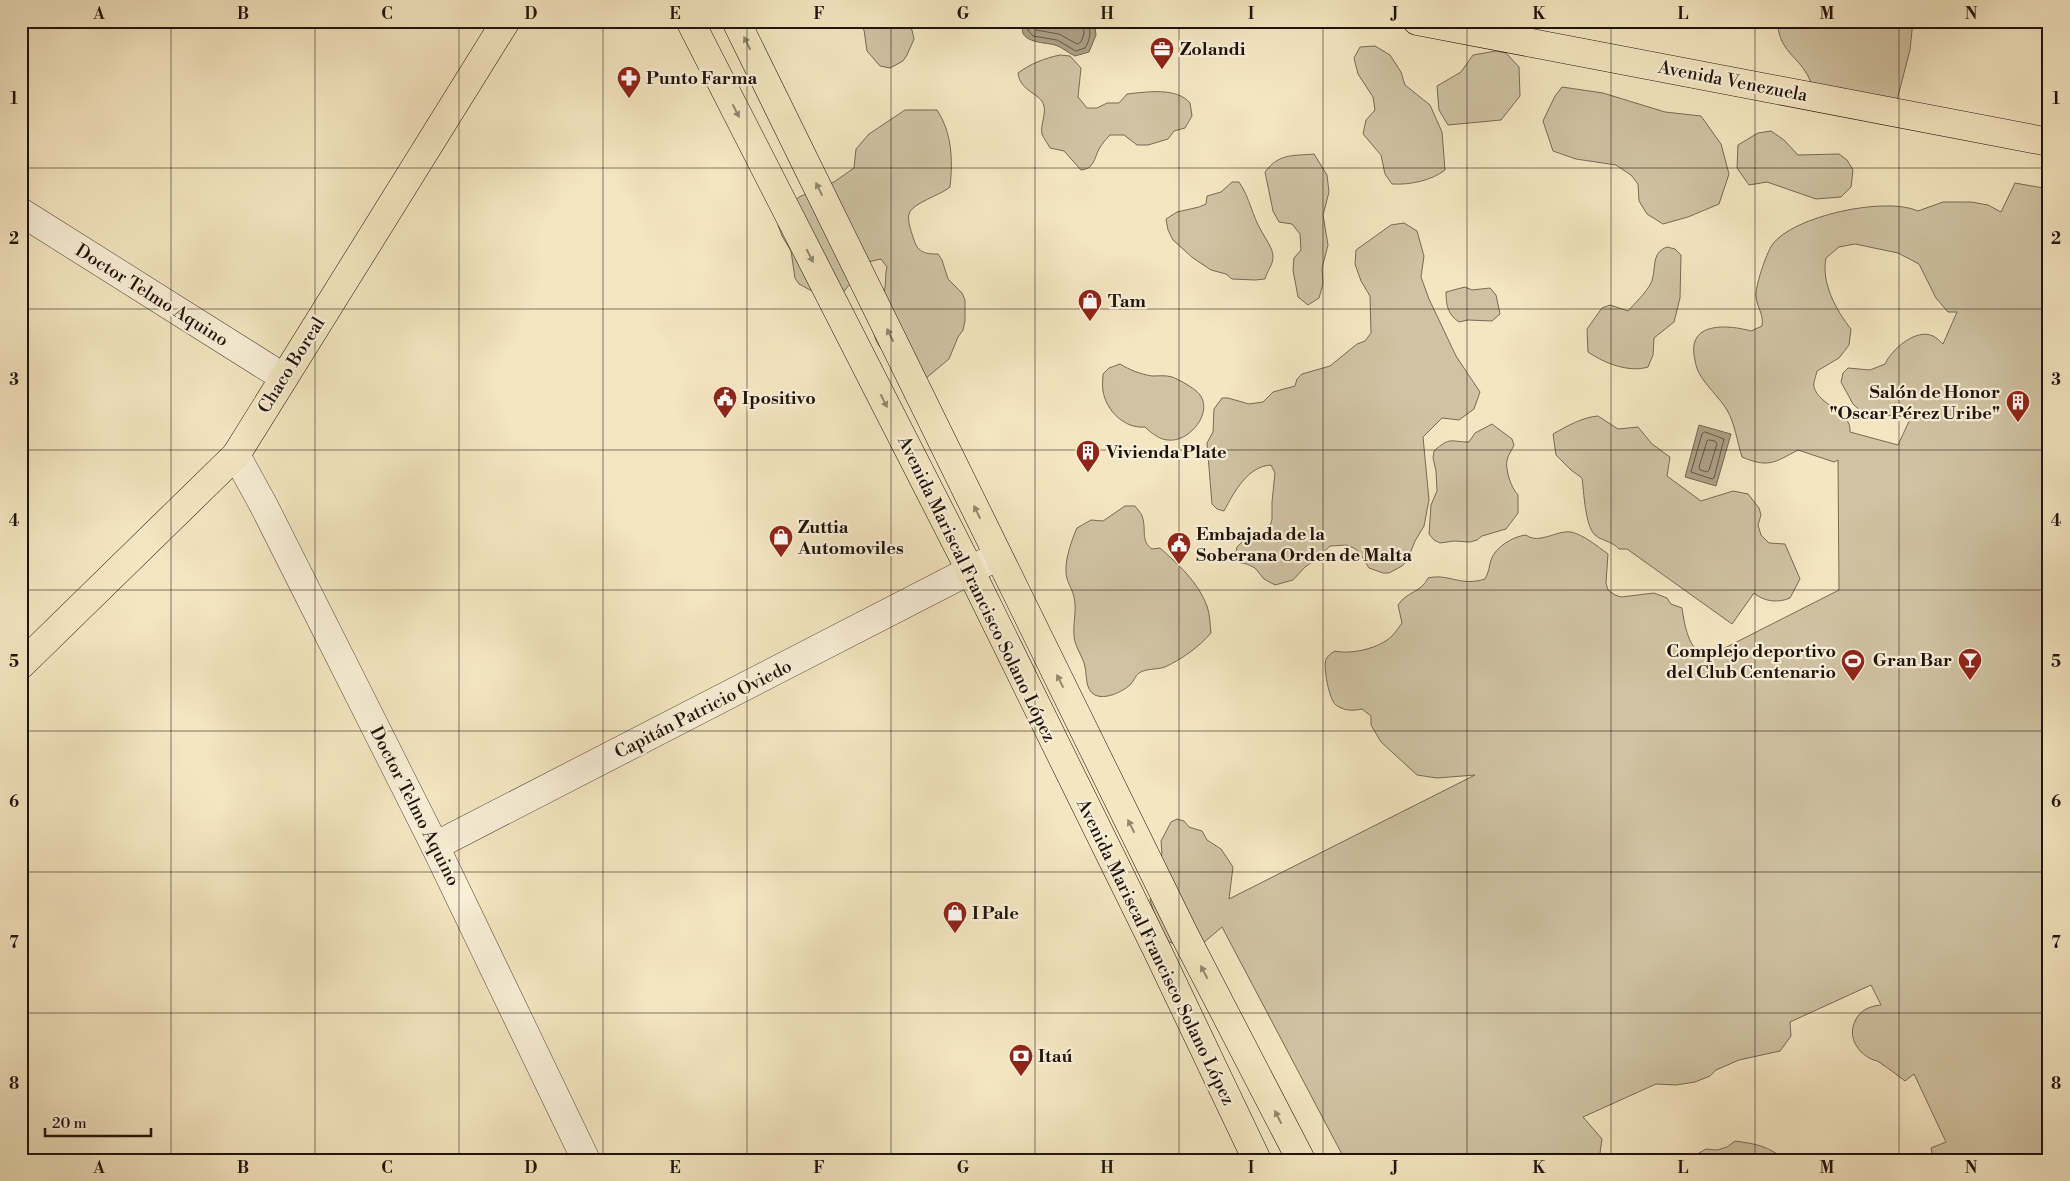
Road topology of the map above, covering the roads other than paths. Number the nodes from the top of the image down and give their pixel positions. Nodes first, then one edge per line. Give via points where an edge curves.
1 (506, 21) edge
2 (690, 21) edge
3 (736, 21) edge
4 (1417, 21) edge
5 (2049, 142) edge
6 (21, 212) edge
7 (283, 377) junction
8 (236, 455) junction
9 (998, 556) junction
10 (971, 572) junction
11 (21, 665) edge
12 (436, 846) junction
13 (586, 1160) edge
14 (1257, 1160) edge
15 (1301, 1160) edge

1 - 7 main road, Chaco Boreal
2 -> 10 main road, Avenida Mariscal Francisco Solano López
9 -> 3 main road, Avenida Mariscal Francisco Solano López
4 - 5 main road, Avenida Venezuela
6 - 7 street, Doctor Telmo Aquino
7 - 8 main road, Chaco Boreal
8 - 11 main road, Chaco Boreal
8 - 12 street, Doctor Telmo Aquino
9 - 10 street, Capitán Patricio Oviedo
15 -> 9 main road, Avenida Mariscal Francisco Solano López
10 - 12 street, Capitán Patricio Oviedo
10 - 14 main road, Avenida Mariscal Francisco Solano López
12 - 13 street, Doctor Telmo Aquino

